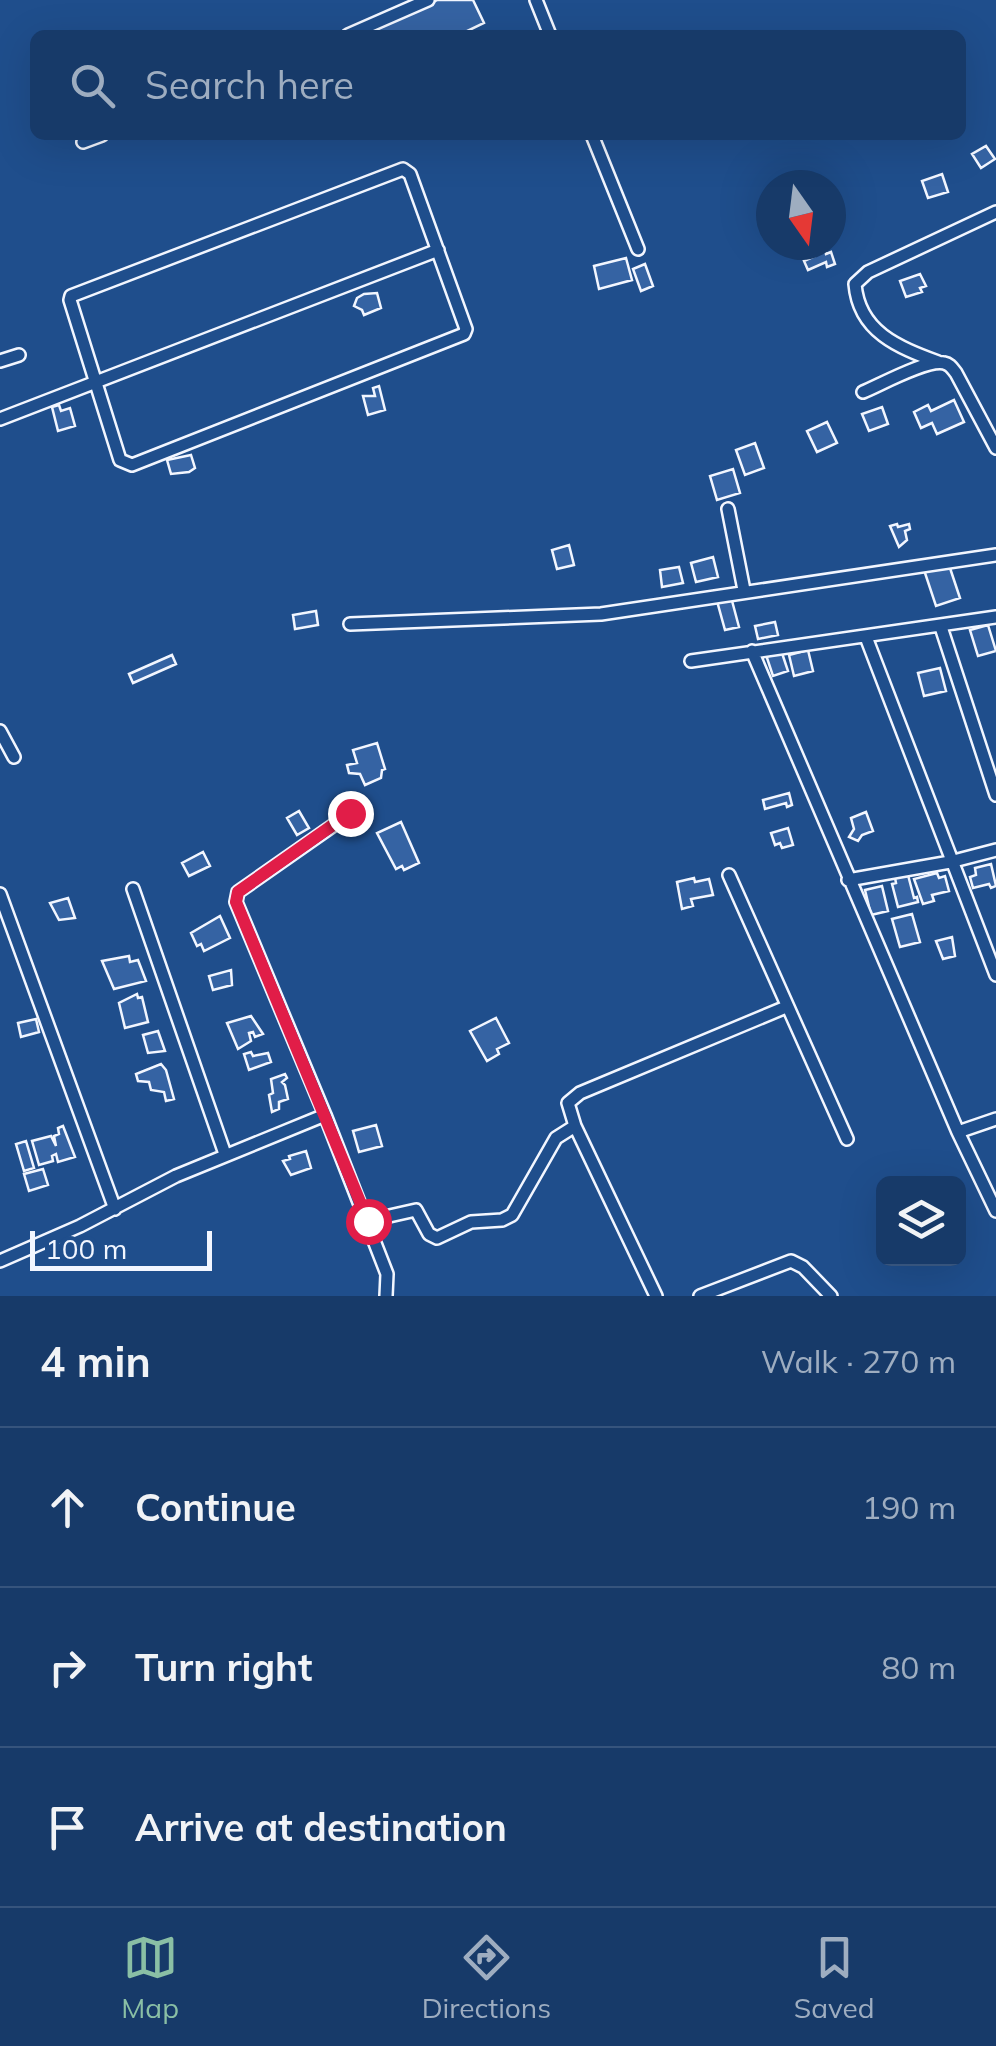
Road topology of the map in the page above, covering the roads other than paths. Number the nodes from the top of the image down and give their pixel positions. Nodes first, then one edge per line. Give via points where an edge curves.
1 (428, 0) edge
2 (536, 0) edge
3 (408, 4) edge
4 (358, 30) edge
5 (548, 30) edge
6 (88, 140) edge
7 (594, 140) edge
8 (83, 142) dead end
9 (996, 212) edge
10 (638, 249) dead end
11 (438, 250) junction
12 (19, 354) dead end
13 (0, 361) edge
14 (938, 362) junction
15 (97, 382) junction
16 (863, 392) dead end
17 (0, 419) edge
18 (996, 448) edge
19 (728, 509) dead end
20 (996, 554) edge
21 (744, 590) junction
22 (996, 617) edge
23 (350, 624) dead end
24 (941, 627) junction
25 (866, 637) junction
26 (752, 652) junction
27 (691, 660) dead end
28 (0, 731) edge
29 (14, 757) dead end
30 (995, 788) edge
31 (350, 813) dead end
32 (996, 850) edge
33 (950, 862) junction
34 (729, 876) dead end
35 (848, 880) junction
36 (133, 889) dead end
37 (0, 894) edge
38 (996, 975) edge
39 (786, 1007) junction
40 (325, 1115) junction
41 (996, 1119) edge
42 (575, 1126) junction
43 (958, 1132) junction
44 (848, 1139) dead end
45 (225, 1154) junction
46 (115, 1209) junction
47 (996, 1211) edge
48 (368, 1221) junction
49 (0, 1261) edge
50 (386, 1296) edge
51 (656, 1296) edge
52 (700, 1296) edge
53 (831, 1296) edge

1 - 3 street
2 - 5 street
3 - 4 street
6 - 8 street
7 - 10 street
9 - 14 street via 854,284 859,307 876,332
11 - 15 street
11 - 15 street via 403,170 71,296
11 - 15 street via 464,334 132,465 120,460
12 - 13 street
14 - 16 street
14 - 18 street via 956,373
15 - 17 street
19 - 21 street
20 - 21 street
21 - 23 street via 601,614
22 - 24 street
24 - 25 street
24 - 30 street
25 - 26 street
25 - 33 street
26 - 27 street
26 - 35 street
28 - 29 street
31 - 40 street via 238,892 236,902
32 - 33 street
33 - 35 street
33 - 38 street
34 - 39 street
35 - 43 street
36 - 45 street
37 - 46 street
39 - 42 street via 573,1096 568,1108
39 - 44 street
40 - 45 street
40 - 48 street
41 - 43 street
42 - 48 street via 556,1138 507,1219 470,1222 437,1238 416,1210
42 - 51 street
43 - 47 street
45 - 46 street
46 - 49 street
48 - 50 street via 387,1274
52 - 53 street via 790,1261

